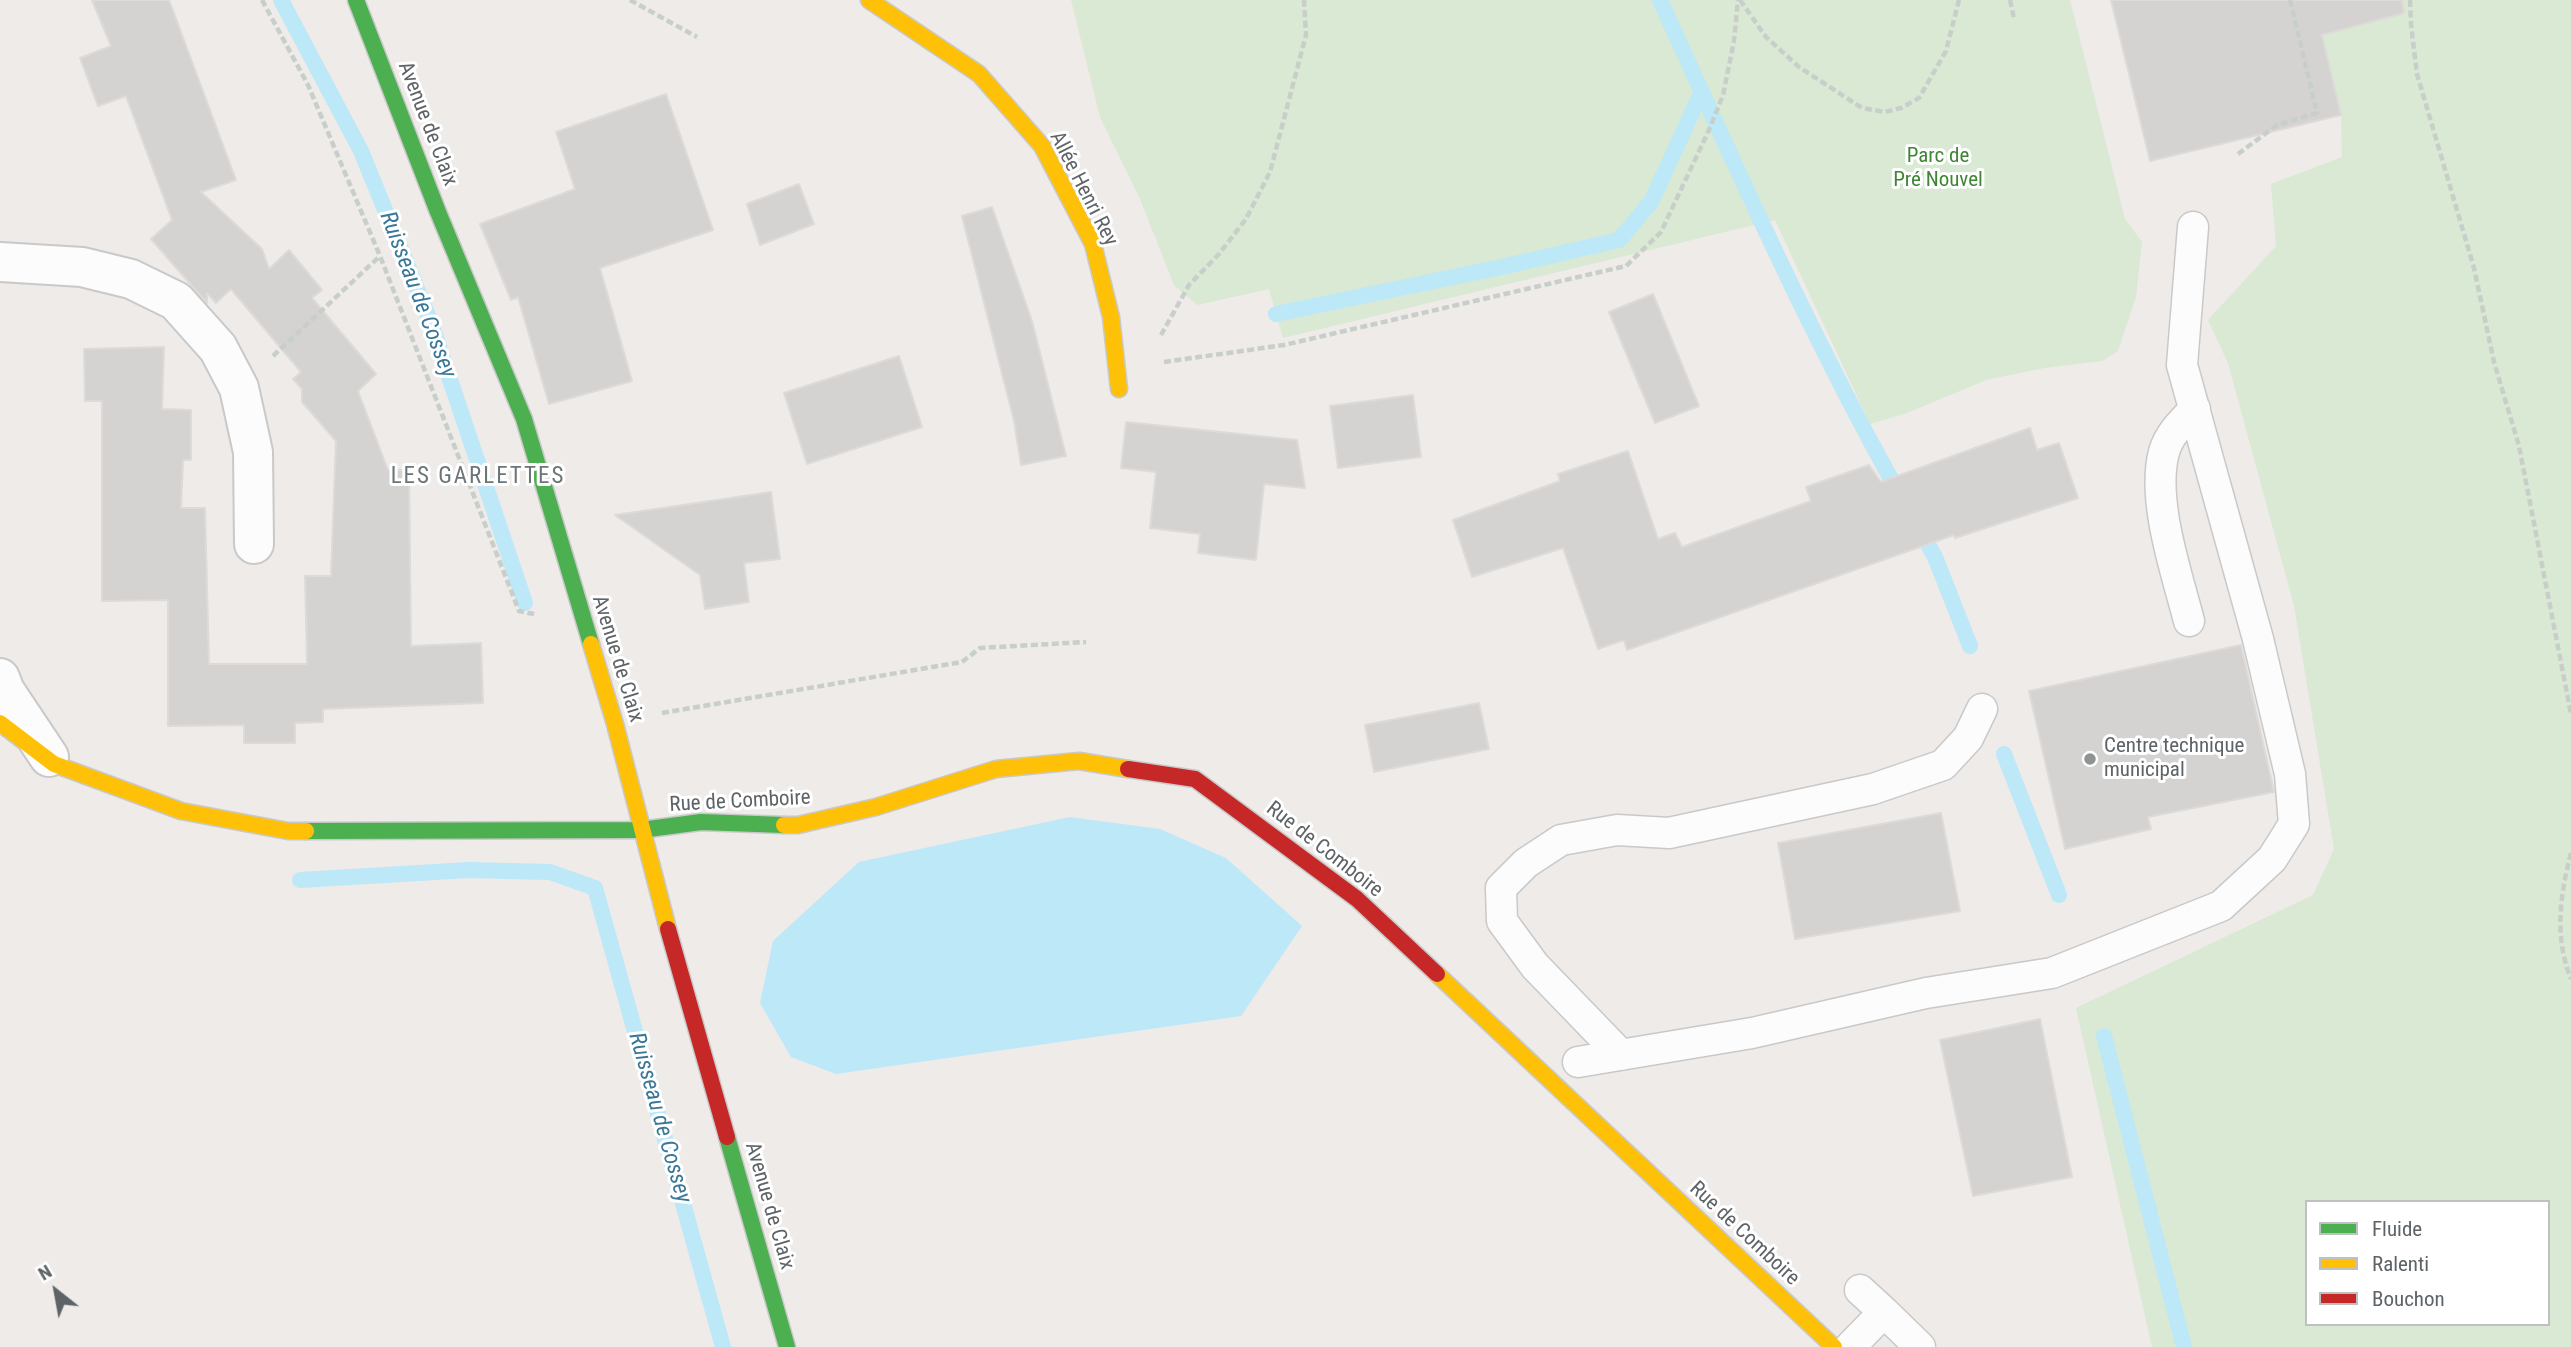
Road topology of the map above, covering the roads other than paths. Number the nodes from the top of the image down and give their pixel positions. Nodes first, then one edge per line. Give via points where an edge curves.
1 (356, 0) edge
2 (869, 0) edge
3 (2193, 228) dead end
4 (0, 262) edge
5 (1119, 389) road end
6 (2195, 408) junction
7 (254, 544) dead end
8 (2189, 621) dead end
9 (0, 678) edge
10 (1982, 709) dead end
11 (0, 723) edge
12 (54, 764) junction
13 (641, 830) junction
14 (1620, 1055) junction
15 (1578, 1062) dead end
16 (1860, 1290) dead end
17 (1884, 1312) junction
18 (787, 1347) edge
19 (1834, 1347) edge
20 (1850, 1347) edge
21 (1920, 1347) edge

1 - 13 street, Avenue de Claix via 524,419 615,724
2 - 5 street, Allée Henri Rey via 979,74 1042,146 1093,244 1111,317
3 - 6 lane via 2182,365
4 - 7 street via 82,267 131,279 176,301 218,348 239,388 253,452
6 - 8 lane via 2174,430 2164,452 2161,492
6 - 14 lane via 2291,774 2294,824 2272,859 2221,906 2052,973 1926,993 1752,1033
9 - 12 street
10 - 14 lane via 1968,738 1943,765 1873,789 1669,833 1617,830 1562,841 1526,863 1501,888 1502,921 1535,966
11 - 12 street, Rue de Comboire
12 - 13 street, Rue de Comboire via 181,811 288,831
13 - 18 street, Avenue de Claix
13 - 19 street, Rue de Comboire via 701,822 798,825 876,807 996,769 1068,762 1195,779 1357,899
14 - 15 lane
16 - 17 lane
17 - 20 lane
17 - 21 lane

